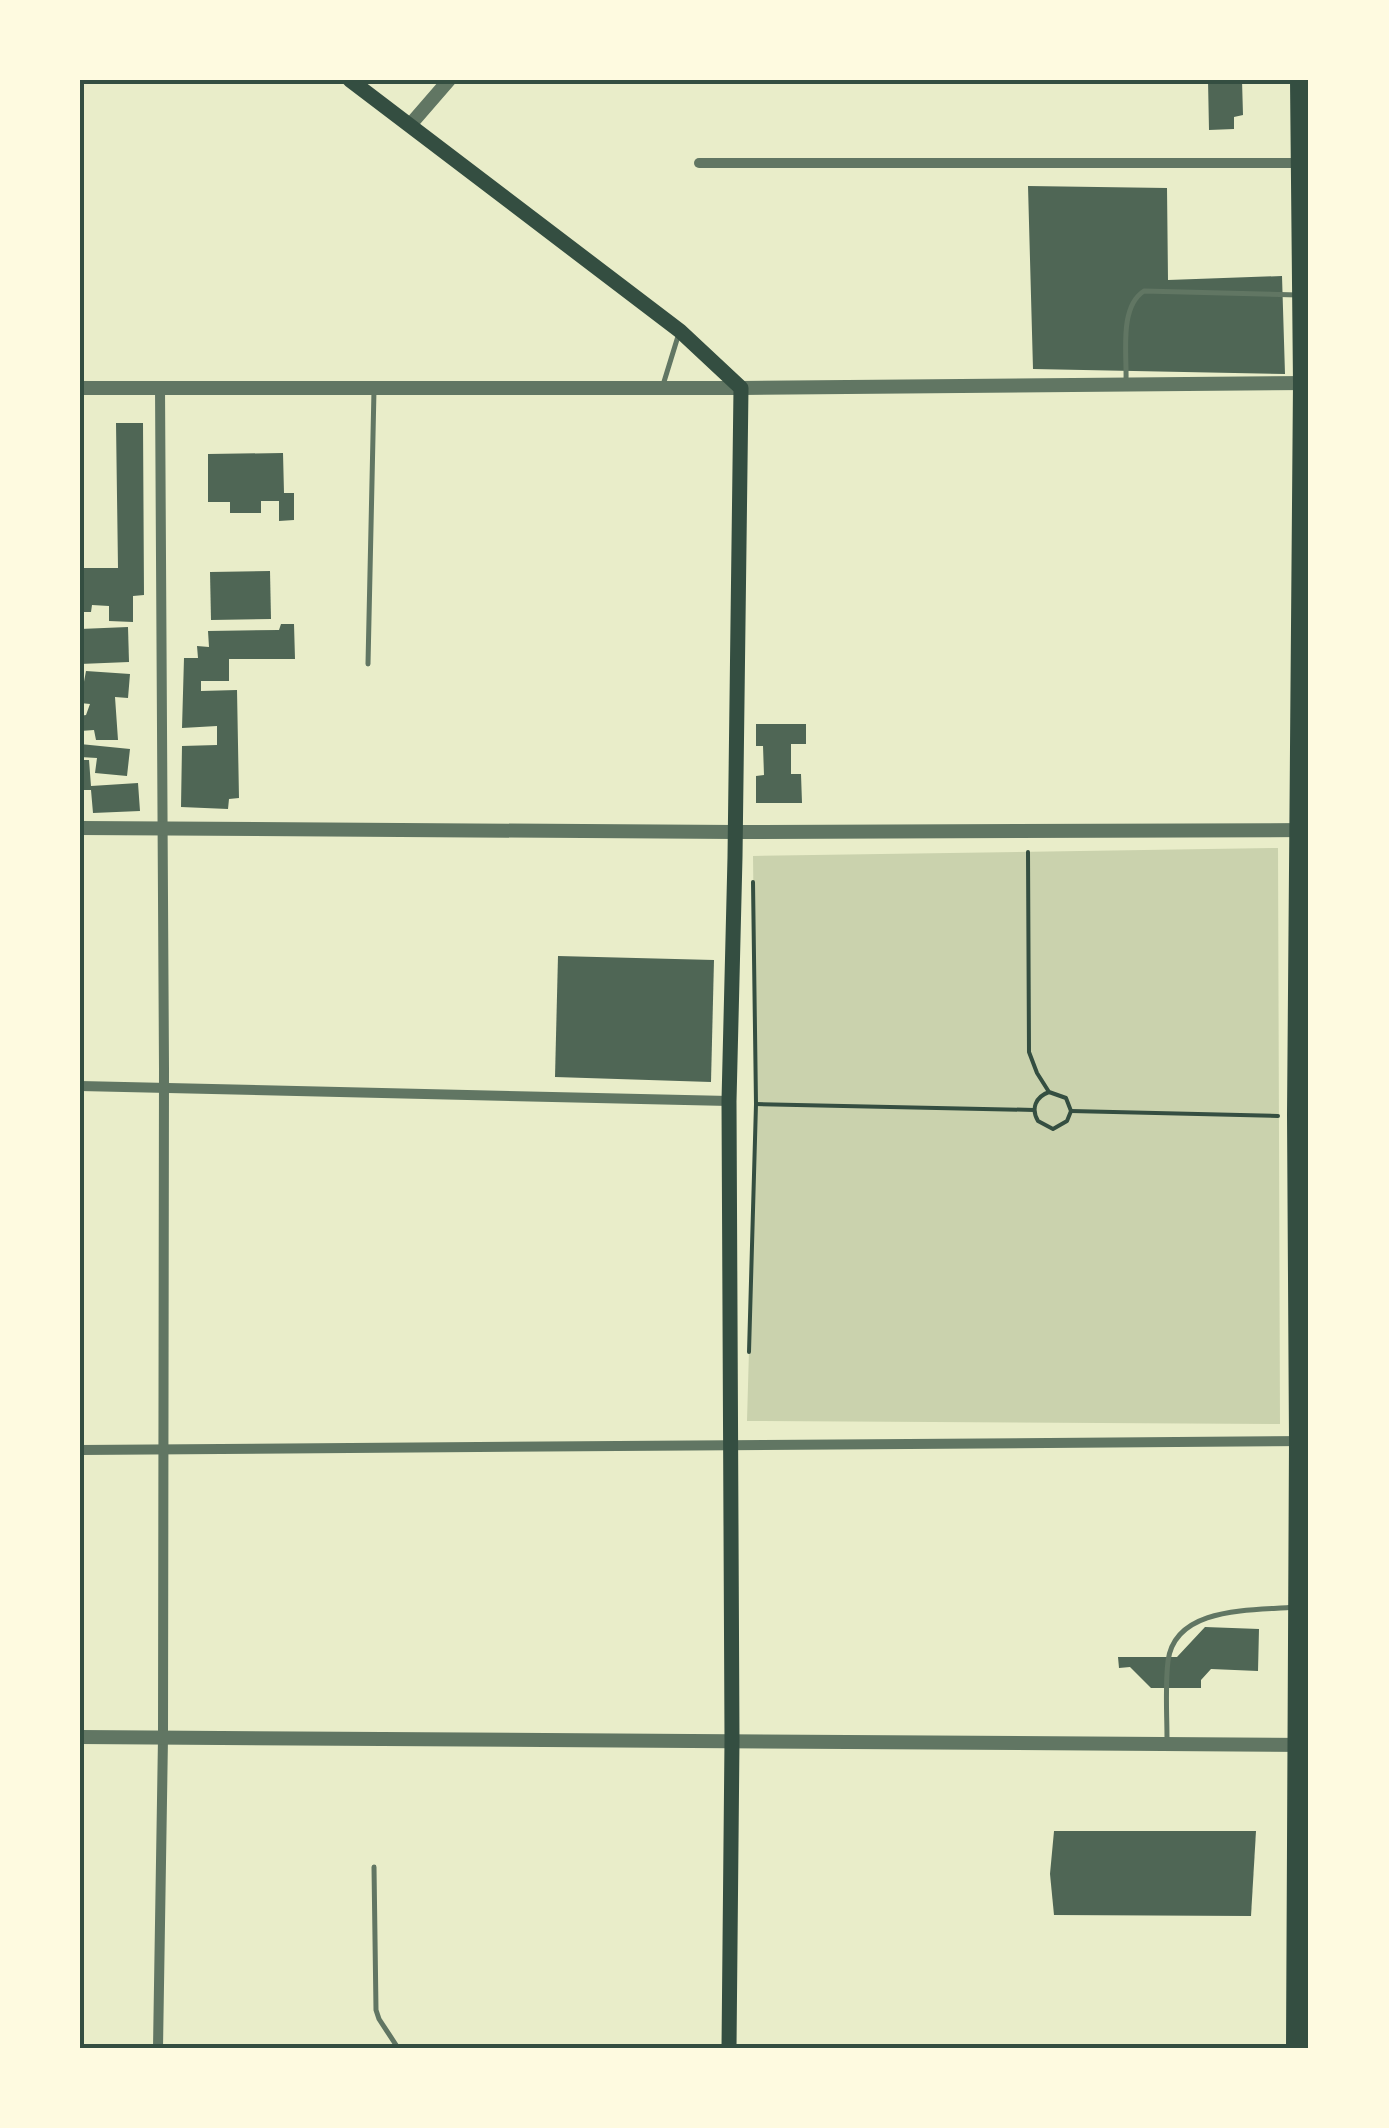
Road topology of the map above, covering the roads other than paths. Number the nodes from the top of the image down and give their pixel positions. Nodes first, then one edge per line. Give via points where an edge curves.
1 (350, 80) edge
2 (449, 80) edge
3 (1299, 80) edge
4 (410, 125) junction
5 (698, 163) dead end
6 (1304, 163) edge
7 (1301, 296) junction
8 (680, 331) junction
9 (1305, 383) edge
10 (1126, 385) junction
11 (160, 387) junction
12 (374, 387) junction
13 (80, 388) edge
14 (662, 388) junction
15 (741, 388) junction
16 (368, 664) dead end
17 (1304, 675) edge
18 (80, 828) edge
19 (164, 828) junction
20 (1303, 830) edge
21 (735, 832) junction
22 (80, 1086) edge
23 (164, 1087) junction
24 (729, 1100) junction
25 (1294, 1115) edge
26 (1304, 1441) edge
27 (728, 1447) junction
28 (162, 1449) junction
29 (80, 1450) edge
30 (1298, 1607) junction
31 (80, 1737) edge
32 (163, 1738) junction
33 (732, 1740) junction
34 (1167, 1744) junction
35 (1303, 1745) edge
36 (374, 1867) dead end
37 (158, 2048) edge
38 (398, 2048) edge
39 (729, 2048) edge
40 (1295, 2048) edge

1 - 4 main road
2 - 4 street
3 - 6 main road
4 - 8 main road
5 - 6 street
6 - 7 main road
7 - 9 main road
7 - 10 lane via 1144,291 1128,317
8 - 14 lane
8 - 15 main road
9 - 10 street
9 - 17 main road
10 - 15 street
11 - 12 street
11 - 13 street
11 - 19 street
12 - 14 street
12 - 16 lane
14 - 15 street
15 - 21 main road
17 - 20 main road
18 - 19 street
19 - 21 street
19 - 23 street
20 - 21 street
20 - 25 main road
21 - 24 main road
22 - 23 street
23 - 24 street
23 - 28 street
24 - 27 main road
25 - 26 main road
26 - 27 street
26 - 30 main road
27 - 28 street
27 - 33 main road
28 - 29 street
28 - 32 street
30 - 34 lane via 1211,1616 1182,1632 1168,1656
30 - 35 main road
31 - 32 street
32 - 33 street
32 - 37 street
33 - 34 street
33 - 39 main road
34 - 35 street
35 - 40 main road
36 - 38 lane via 376,2010

